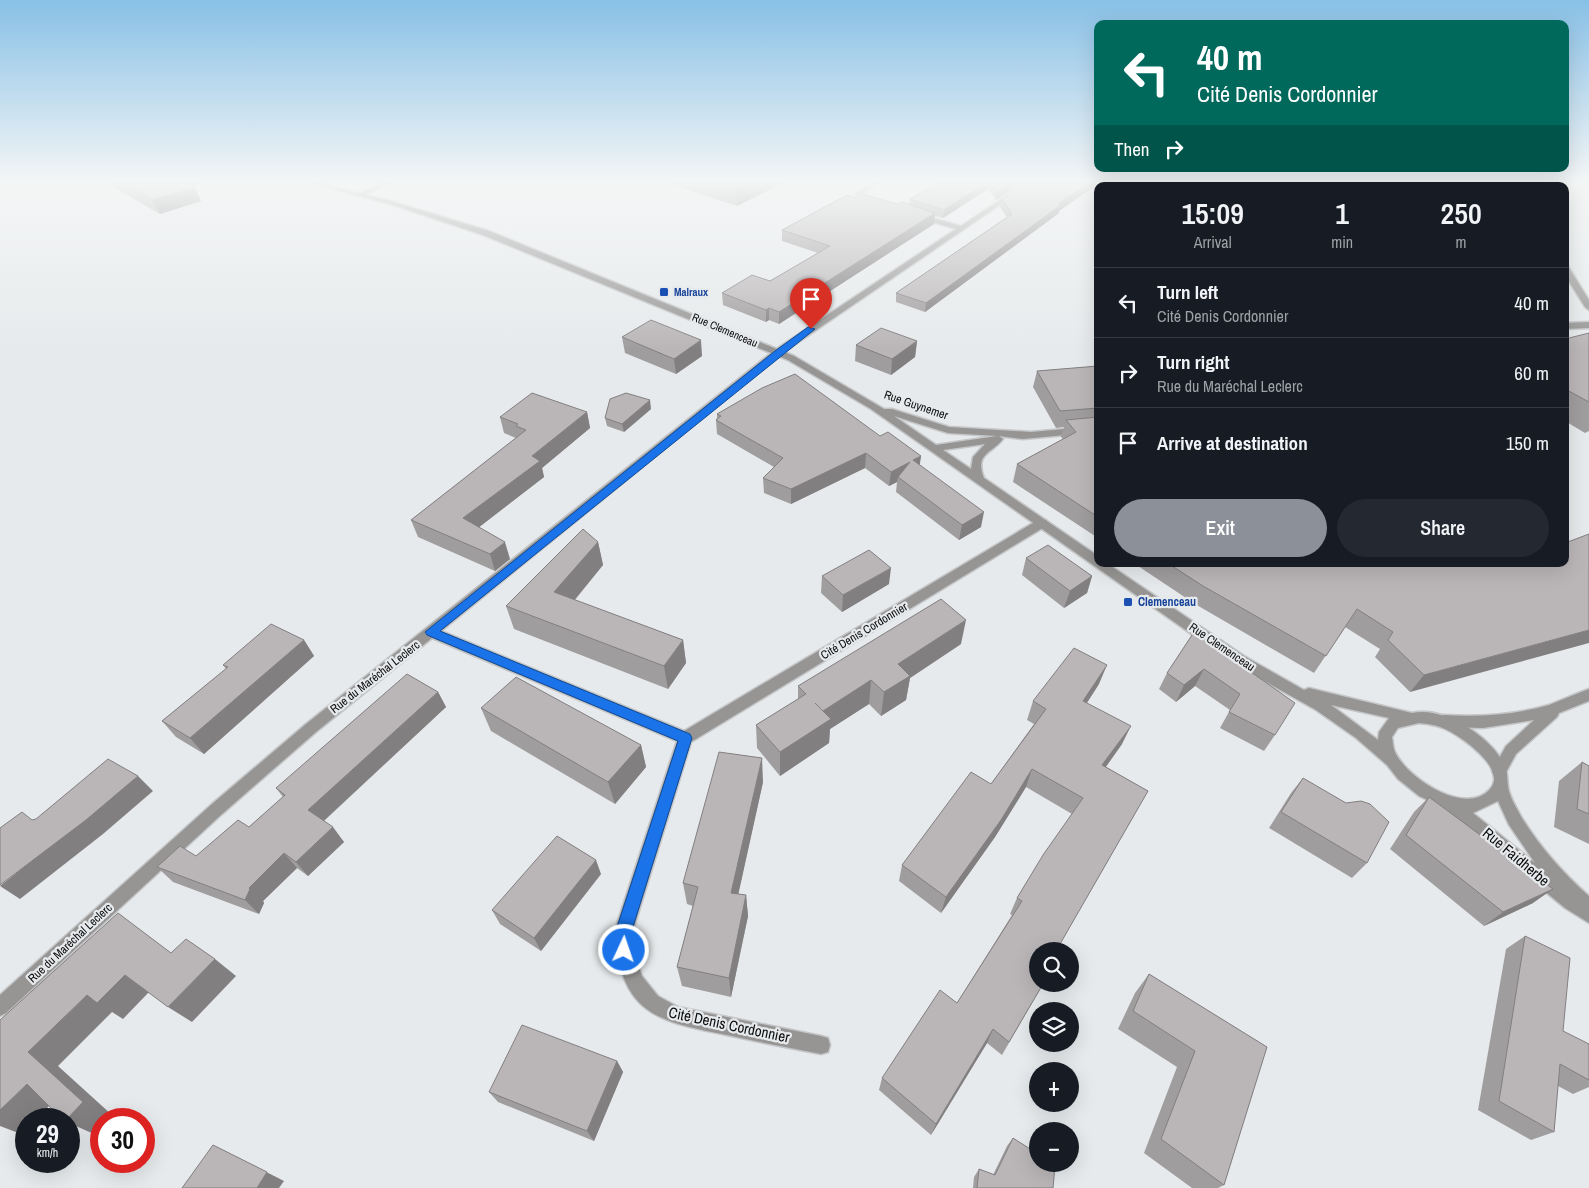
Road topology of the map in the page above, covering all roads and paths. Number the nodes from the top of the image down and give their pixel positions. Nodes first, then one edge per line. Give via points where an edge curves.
1 (501, 238) edge
2 (946, 238) edge
3 (1569, 274) edge
4 (1589, 307) edge
5 (1589, 325) edge
6 (1569, 326) edge
7 (778, 352) junction
8 (862, 399) junction
9 (1094, 430) edge
10 (963, 432) junction
11 (1030, 435) junction
12 (1001, 439) junction
13 (932, 447) junction
14 (979, 479) junction
15 (1042, 523) junction
16 (1094, 559) edge
17 (1105, 567) edge
18 (431, 632) junction
19 (1297, 691) junction
20 (1589, 695) edge
21 (1556, 710) junction
22 (1412, 717) junction
23 (1441, 721) junction
24 (685, 738) junction
25 (1389, 759) junction
26 (1499, 771) junction
27 (1500, 788) junction
28 (1442, 800) junction
29 (1589, 907) edge
30 (1589, 915) edge
31 (0, 1007) edge
32 (821, 1045) dead end

1 - 7 street, Rue Clemenceau
2 - 7 street, Rue du Maréchal Leclerc
3 - 4 street
5 - 6 street
7 - 8 street, Rue Clemenceau
7 - 18 street, Rue du Maréchal Leclerc
8 - 10 street, Rue Guynemer via 917,422
8 - 13 street, Rue Clemenceau
9 - 11 street, Rue Guynemer
10 - 11 street, Rue Guynemer
10 - 13 street, Rue Guynemer via 940,437
11 - 12 street, Rue Guynemer
12 - 13 street, Rue Guynemer
12 - 14 street, Rue Guynemer via 987,446 978,456 975,466
13 - 14 street, Rue Clemenceau
14 - 15 street, Rue Clemenceau
15 - 16 street, Rue Clemenceau
15 - 24 street, Cité Denis Cordonnier
17 - 19 street, Rue Clemenceau via 1239,660
18 - 24 street
18 - 31 street, Rue du Maréchal Leclerc via 265,766
19 - 22 street, Rue Clemenceau
19 - 25 street, Rue Clemenceau via 1356,730
20 - 21 street
21 - 23 street via 1502,722
21 - 26 street via 1522,738 1504,759
22 - 23 street
22 - 25 street via 1395,721 1386,732 1384,742
23 - 26 street via 1478,742
24 - 32 street, Cité Denis Cordonnier via 624,930 624,950 630,974 640,991 660,1010
25 - 28 street via 1411,783
26 - 27 street
27 - 28 street via 1491,799 1480,804
27 - 29 street, Rue Faidherbe via 1512,817 1541,857
28 - 30 street, Rue Faidherbe via 1500,842

